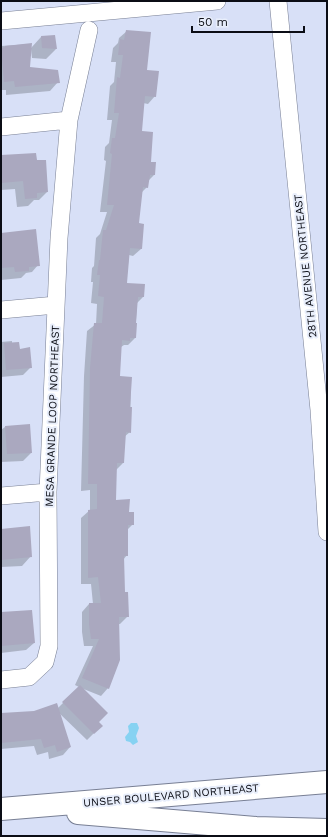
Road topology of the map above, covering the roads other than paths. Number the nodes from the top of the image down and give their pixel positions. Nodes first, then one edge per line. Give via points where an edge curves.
1 (217, 1) edge
2 (278, 1) edge
3 (1, 21) edge
4 (90, 30) dead end
5 (70, 120) junction
6 (1, 126) edge
7 (56, 305) junction
8 (1, 310) edge
9 (48, 492) junction
10 (1, 496) edge
11 (327, 532) edge
12 (1, 680) edge
13 (327, 782) edge
14 (8, 808) edge
15 (327, 830) edge

1 - 3 street
2 - 11 street, 28TH AVENUE NORTHEAST via 319,410
4 - 5 street, MESA GRANDE LOOP NORTHEAST
5 - 6 street
5 - 7 street, MESA GRANDE LOOP NORTHEAST via 59,238
7 - 8 street
7 - 9 street, MESA GRANDE LOOP NORTHEAST
9 - 10 street
9 - 12 street, MESA GRANDE LOOP NORTHEAST via 49,646 45,662 29,677
13 - 14 main road, UNSER BOULEVARD NORTHEAST
14 - 15 main road, UNSER BOULEVARD NORTHEAST via 256,828

